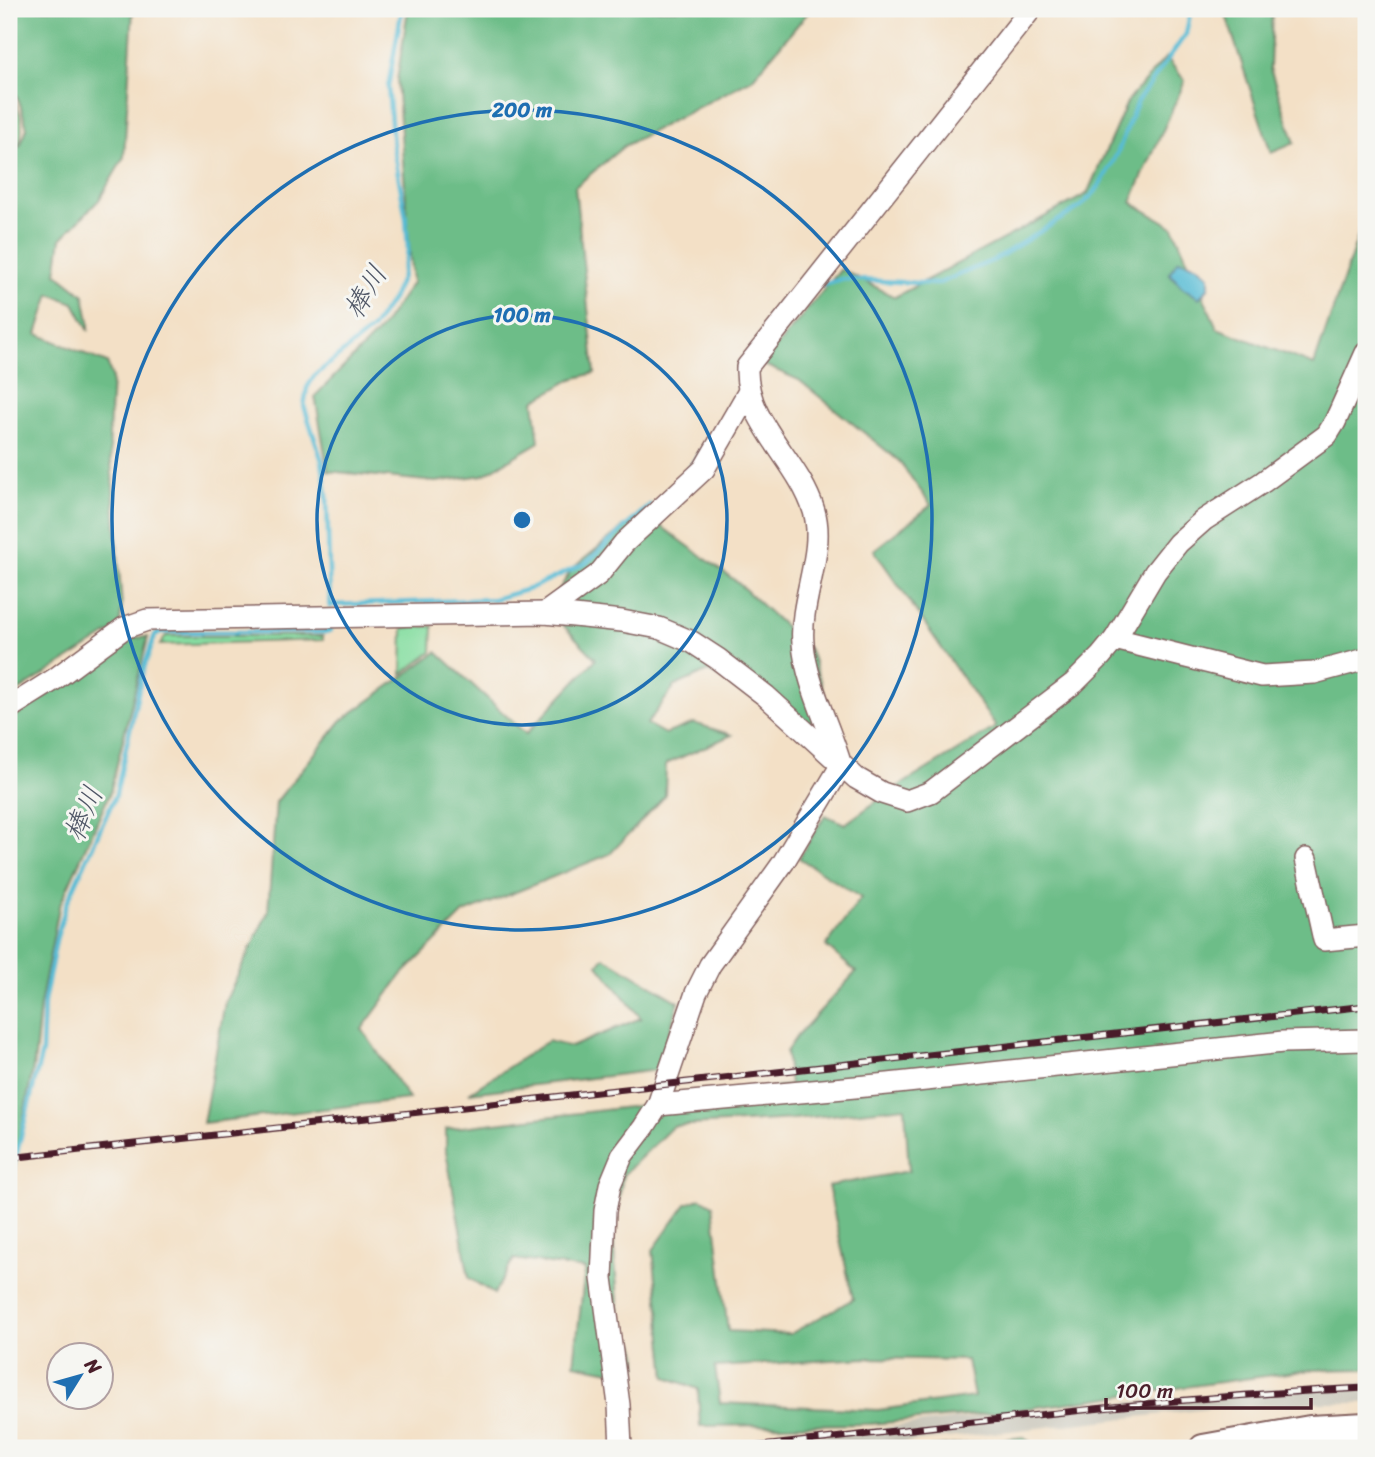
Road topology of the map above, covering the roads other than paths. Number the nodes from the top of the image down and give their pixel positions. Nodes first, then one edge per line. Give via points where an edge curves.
1 (1031, 9) edge
2 (1366, 353) edge
3 (748, 394) junction
4 (545, 613) junction
5 (1115, 639) junction
6 (1366, 659) edge
7 (9, 708) edge
8 (841, 766) junction
9 (1306, 859) dead end
10 (1366, 936) edge
11 (1366, 1040) edge
12 (658, 1105) junction
13 (1366, 1426) edge
14 (621, 1448) edge
15 (1203, 1448) edge

1 - 3 street via 747,367
2 - 5 street via 1326,435 1178,543
3 - 4 street via 705,469 624,543 599,574
3 - 8 street via 814,512 817,532 802,616 803,646
4 - 7 street via 147,620 124,628
4 - 8 street via 659,628 692,642 766,696
5 - 6 street via 1262,676 1314,673
5 - 8 street via 1074,683 931,792 907,801 881,793
8 - 12 street via 783,863 710,965
9 - 10 street via 1324,940
11 - 12 street via 1283,1042
12 - 14 street via 622,1156 604,1211 602,1278
13 - 15 main road via 1310,1429

